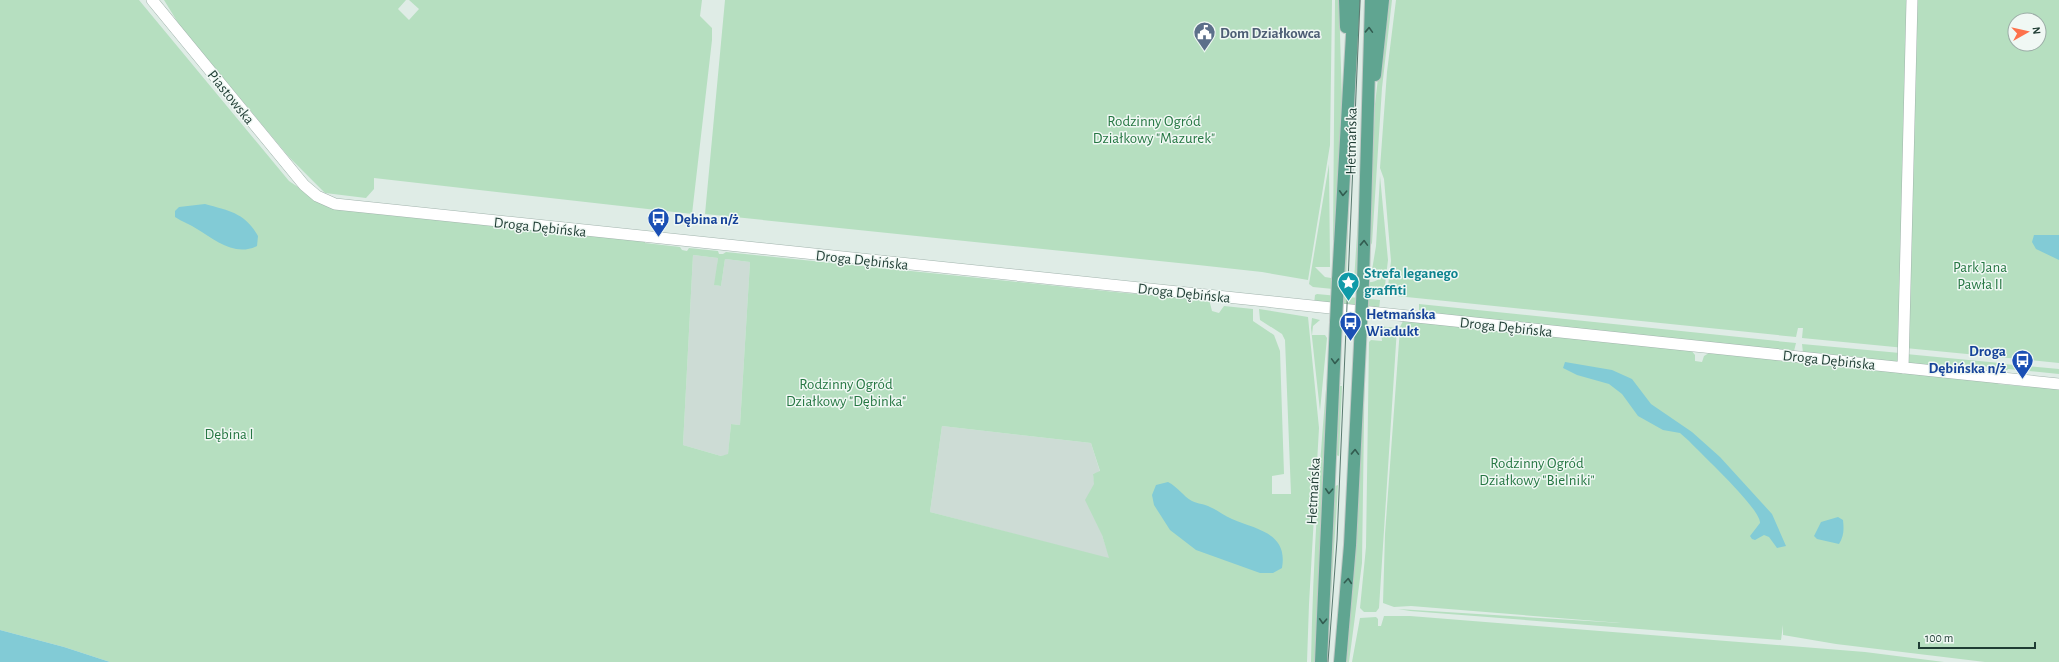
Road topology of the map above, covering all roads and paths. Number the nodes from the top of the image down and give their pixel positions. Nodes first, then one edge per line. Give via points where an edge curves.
1 (152, 0) edge
2 (1345, 0) edge
3 (1354, 0) edge
4 (1370, 0) edge
5 (1382, 0) edge
6 (1912, 0) edge
7 (1348, 105) junction
8 (1368, 125) junction
9 (312, 193) joint
10 (1903, 368) junction
11 (2059, 384) edge
12 (1321, 662) edge
13 (1340, 662) edge

1 - 9 street, Piastowska
2 - 7 main road
3 - 7 main road, Hetmańska
8 -> 4 main road, Hetmańska
5 - 8 main road
6 - 10 street
7 -> 12 main road, Hetmańska, bridge
13 -> 8 main road, Hetmańska, bridge via 1349,560
9 - 10 street, Droga Dębińska via 325,201 343,206
10 - 11 street, Droga Dębińska

